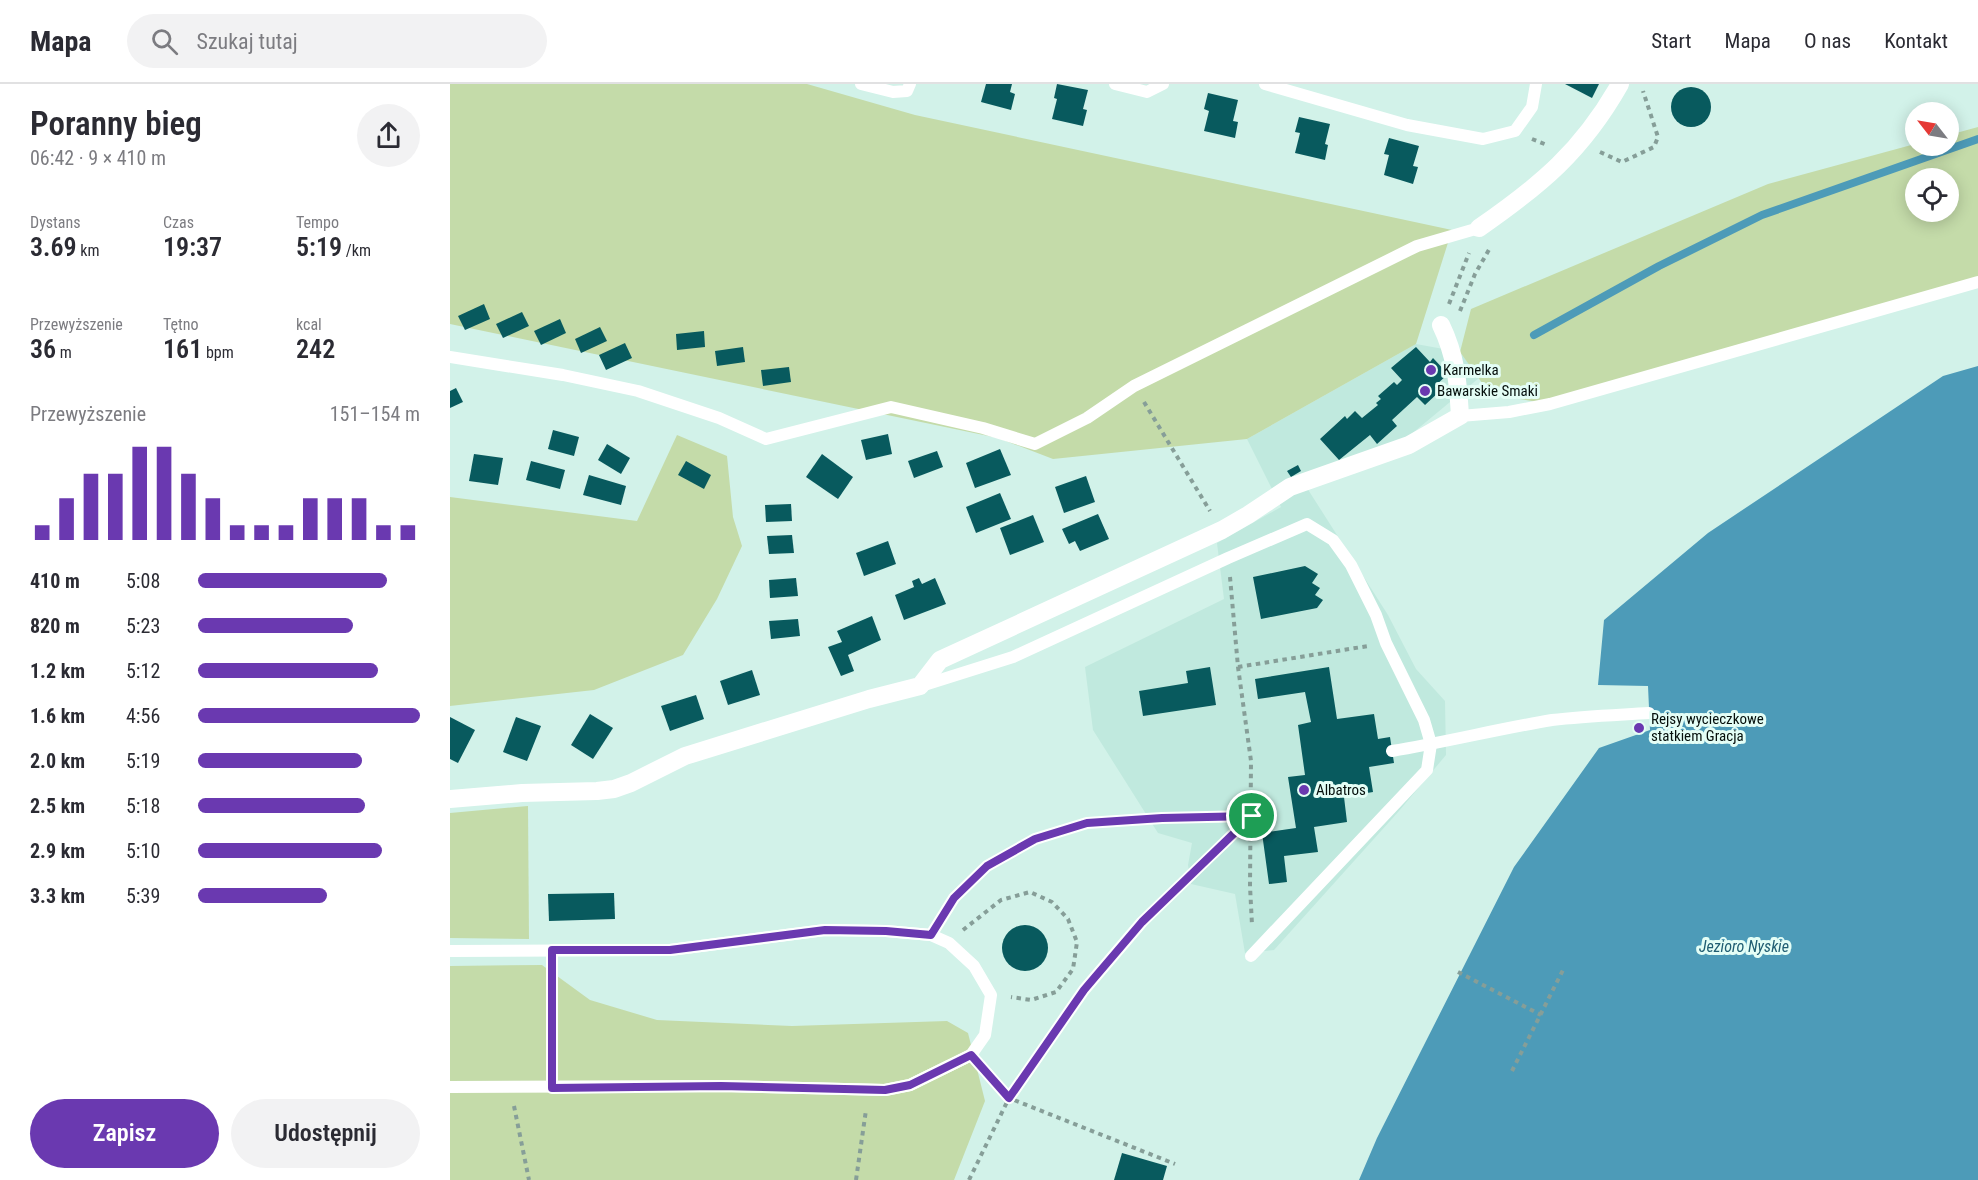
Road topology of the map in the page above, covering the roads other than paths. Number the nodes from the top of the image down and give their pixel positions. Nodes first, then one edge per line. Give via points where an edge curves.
1 (861, 84) edge
2 (910, 84) edge
3 (1115, 84) edge
4 (1163, 84) edge
5 (1265, 84) edge
6 (1536, 84) edge
7 (1620, 84) edge
8 (1479, 228) joint
9 (1978, 282) edge
10 (1444, 332) road end
11 (450, 357) edge
12 (1460, 416) junction
13 (920, 686) junction
14 (1649, 713) dead end
15 (1431, 744) junction
16 (1392, 751) dead end
17 (450, 799) edge
18 (450, 951) edge
19 (1251, 956) dead end
20 (450, 1087) edge

1 - 2 lane via 893,92 908,91
3 - 4 lane via 1147,92
5 - 6 lane via 1407,125 1483,139 1515,131 1532,107
7 - 8 street via 1575,149 1527,195
8 - 11 lane via 1417,246 1134,386 1087,418 1035,444 891,407 766,439 719,418 638,391
9 - 12 lane via 1550,404
10 - 12 street via 1458,376
12 - 13 street via 1408,445 1290,487 1222,530 940,660
13 - 15 lane via 1013,657 1307,524 1333,540 1351,565 1424,720
13 - 17 street via 685,756 614,789
14 - 15 lane via 1555,720
15 - 16 lane
15 - 19 lane via 1426,770
18 - 20 lane via 670,950 825,930 886,931 931,935 950,943 974,966 991,995 986,1035 971,1055 910,1085 885,1090

